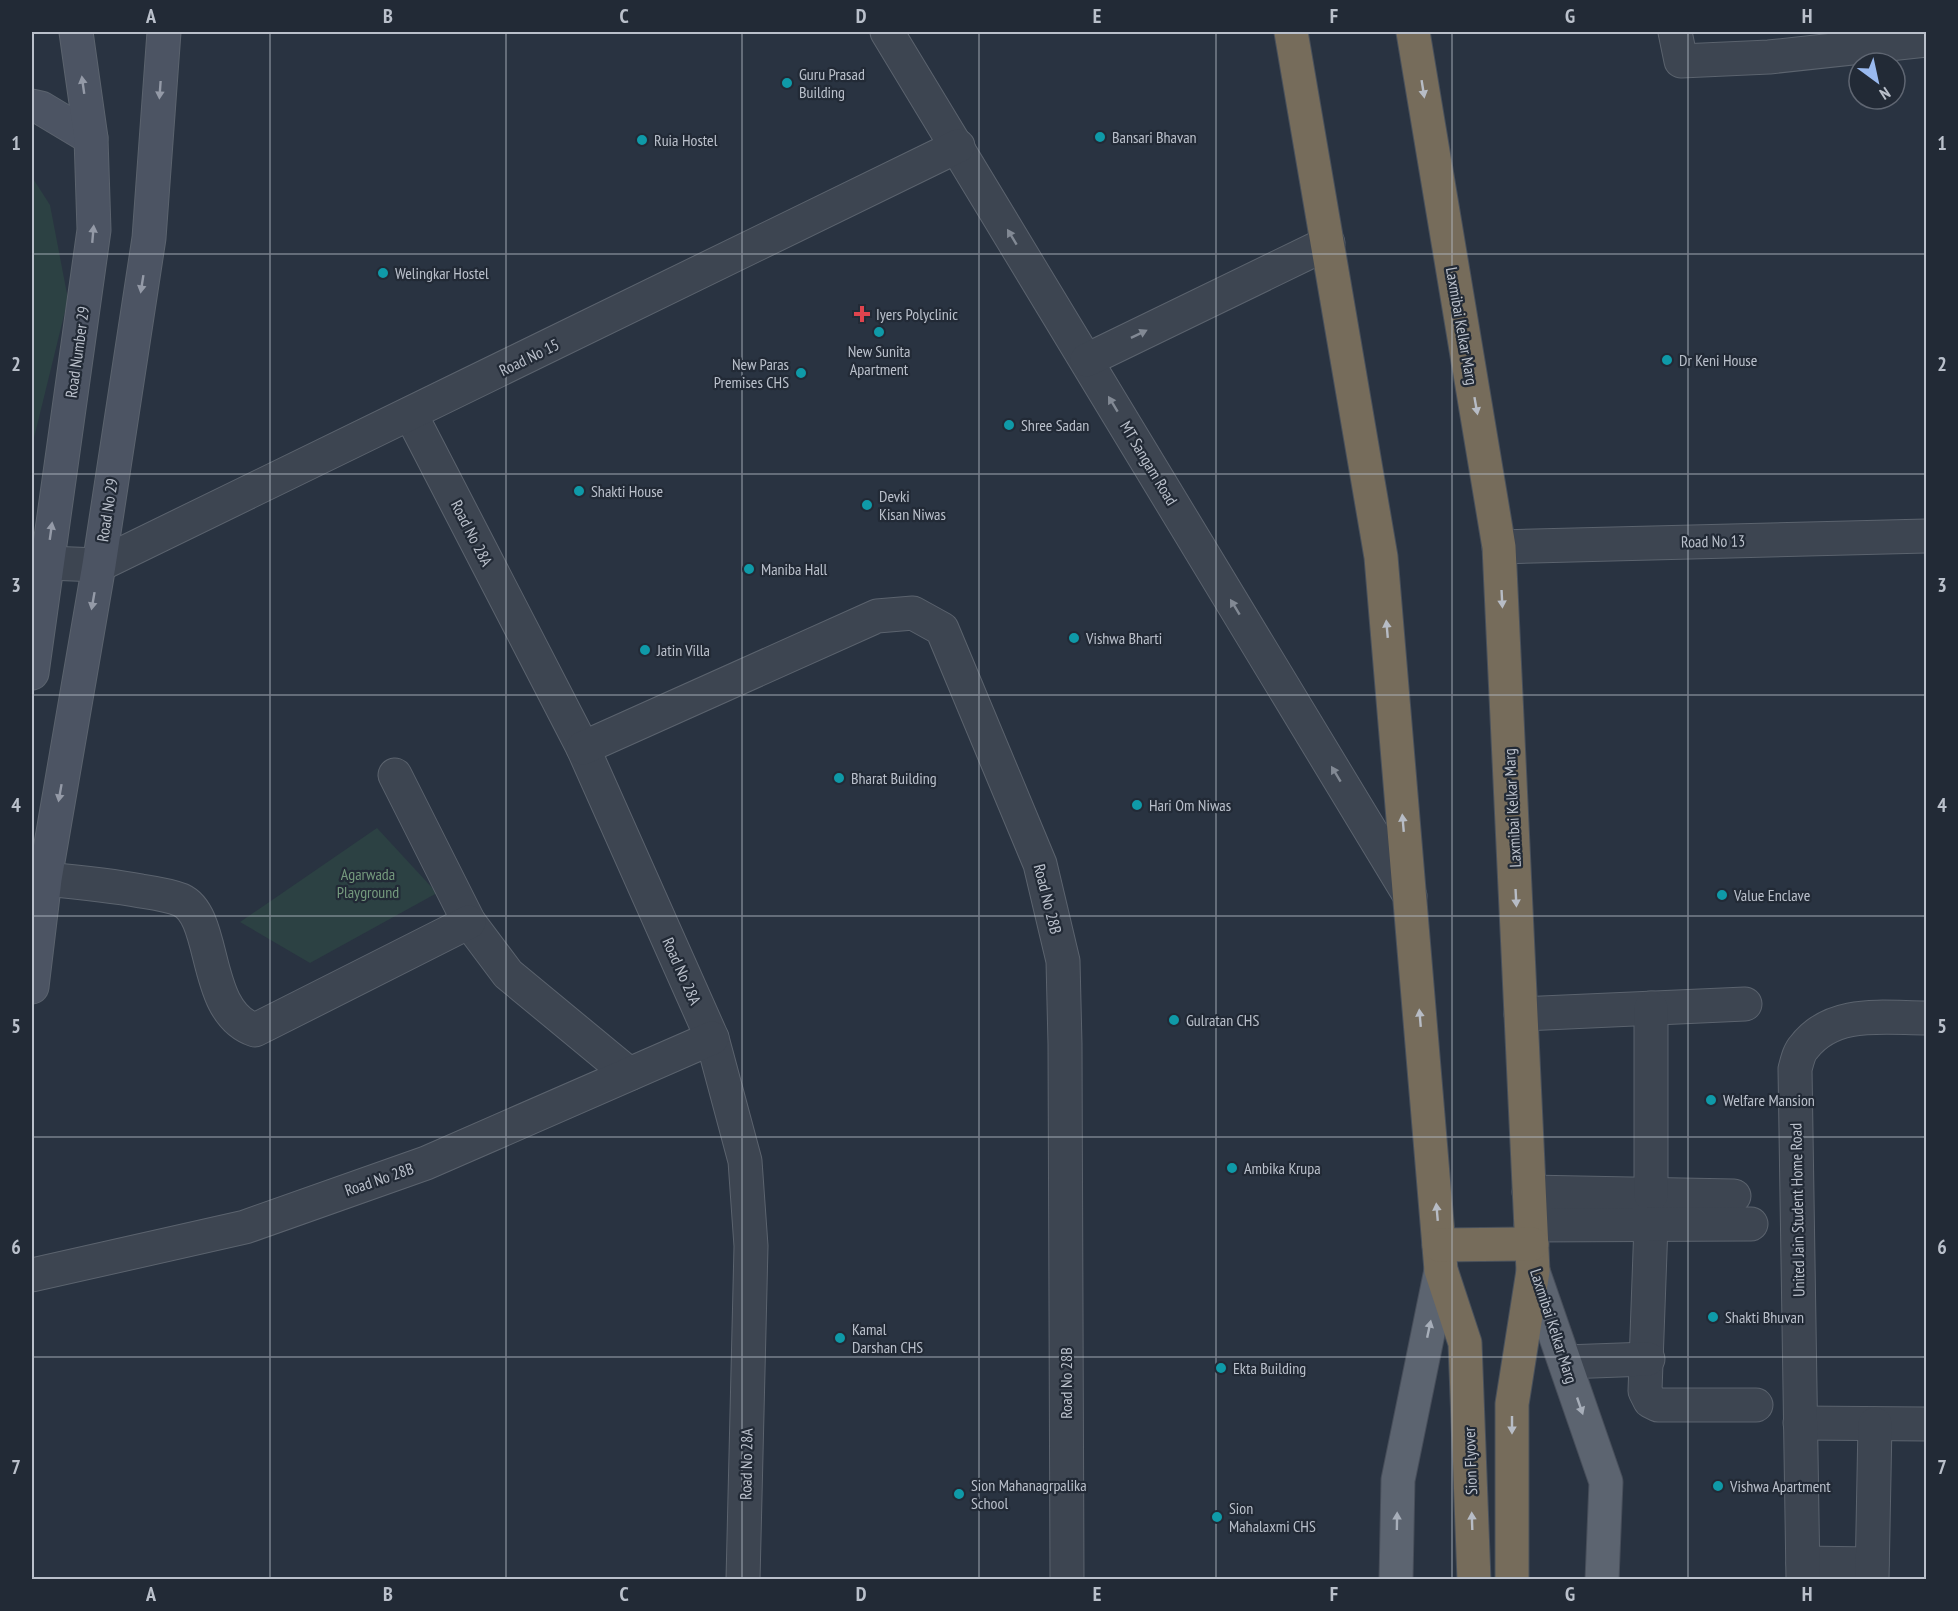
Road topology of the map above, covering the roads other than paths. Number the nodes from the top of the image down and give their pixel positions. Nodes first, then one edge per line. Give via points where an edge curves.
1 (75, 32) edge
2 (164, 32) edge
3 (887, 32) edge
4 (1291, 32) edge
5 (1413, 32) edge
6 (1674, 32) edge
7 (1926, 40) edge
8 (32, 106) edge
9 (91, 138) junction
10 (958, 146) junction
11 (1328, 243) junction
12 (1087, 360) junction
13 (411, 415) junction
14 (1926, 536) edge
15 (1499, 546) junction
16 (47, 563) junction
17 (99, 565) junction
18 (32, 672) edge
19 (583, 748) junction
20 (395, 775) dead end
21 (45, 879) junction
22 (1410, 896) junction
23 (469, 922) junction
24 (32, 987) edge
25 (1745, 1004) dead end
26 (1651, 1008) junction
27 (1521, 1014) junction
28 (1926, 1018) edge
29 (712, 1038) junction
30 (628, 1074) junction
31 (1529, 1192) junction
32 (1734, 1196) dead end
33 (1651, 1210) junction
34 (1751, 1224) dead end
35 (1532, 1247) junction
36 (1440, 1258) junction
37 (32, 1275) edge
38 (1648, 1359) junction
39 (1565, 1362) junction
40 (1756, 1405) dead end
41 (1800, 1423) junction
42 (1875, 1424) junction
43 (1926, 1424) edge
44 (1803, 1571) edge
45 (1872, 1572) edge
46 (743, 1580) edge
47 (1067, 1580) edge
48 (1396, 1580) edge
49 (1474, 1580) edge
50 (1512, 1580) edge
51 (1602, 1580) edge

9 -> 1 main road, Road Number 29
2 -> 17 main road, Road No 29 via 149,238
3 - 10 street, MT Sangam Road
4 - 11 highway
5 -> 15 highway, Laxmibai Kelkar Marg
6 - 7 street via 1681,61 1769,57
8 - 9 main road
16 -> 9 main road, Road Number 29 via 94,230
12 -> 10 street, MT Sangam Road
10 - 13 street, Road No 15
12 -> 11 street
22 -> 11 highway via 1381,557
22 -> 12 street, MT Sangam Road
13 - 17 street, Road No 15
13 - 19 street, Road No 28A
14 - 15 street, Road No 13
15 -> 27 highway, Laxmibai Kelkar Marg
16 - 17 street
16 - 18 main road, Road Number 29
17 -> 21 main road, Road No 29
19 - 29 street, Road No 28A
19 - 47 street, Road No 28B via 877,616 913,613 942,629 1040,864 1063,961
20 - 23 street
21 - 23 street via 111,885 183,901 199,919 216,985 243,1026 255,1030
21 - 24 main road, Road No 29
36 -> 22 highway
23 - 30 street via 508,974
25 - 26 street
26 - 27 street
26 - 33 street
27 - 31 highway, Laxmibai Kelkar Marg
28 - 41 street, United Jain Student Home Road via 1854,1017 1821,1030 1802,1048 1795,1069
29 - 30 street, Road No 28B
29 - 46 street, Road No 28A via 745,1161 751,1246
30 - 37 street, Road No 28B via 426,1163 245,1227
31 - 33 street
31 - 35 highway, Laxmibai Kelkar Marg
32 - 33 street
33 - 34 street
33 - 35 street
33 - 38 street
35 - 36 highway
35 - 39 main road, Laxmibai Kelkar Marg
35 -> 50 highway via 1512,1404
48 -> 36 main road via 1398,1480
49 -> 36 highway, Sion Flyover via 1465,1343
38 - 39 street
38 - 40 street via 1645,1391 1650,1401 1658,1405
39 -> 51 main road, Laxmibai Kelkar Marg via 1605,1482
41 - 42 street
41 - 44 street, United Jain Student Home Road
42 - 43 street
42 - 45 street
44 - 45 street

